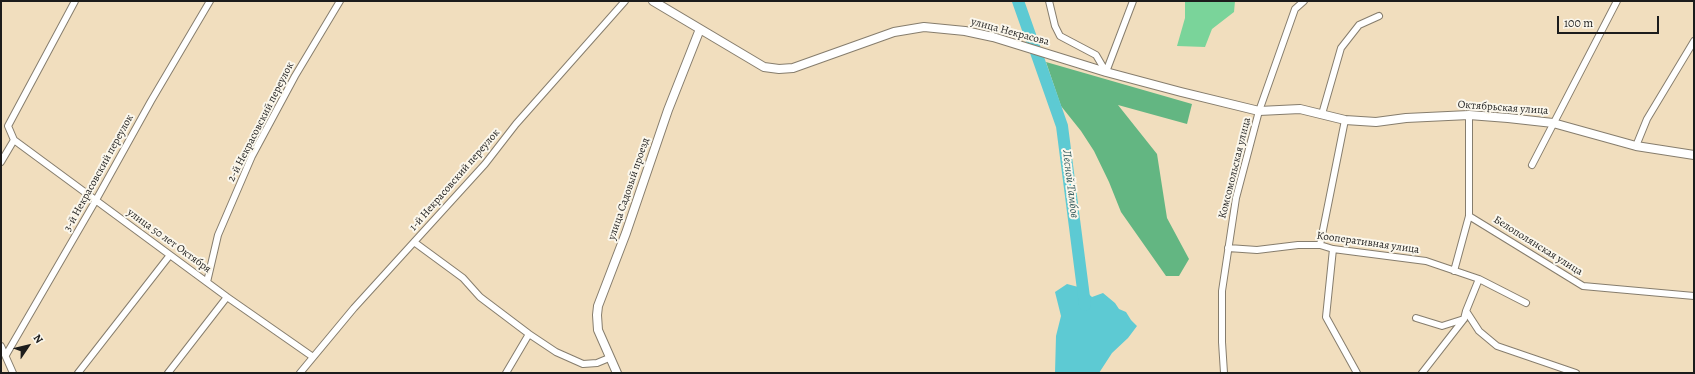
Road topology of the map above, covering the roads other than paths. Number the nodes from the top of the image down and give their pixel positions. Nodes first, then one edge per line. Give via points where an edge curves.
1 (75, 1) edge
2 (210, 1) edge
3 (340, 1) edge
4 (625, 1) edge
5 (653, 1) edge
6 (1049, 1) edge
7 (1133, 1) edge
8 (1304, 1) edge
9 (1618, 1) edge
10 (1379, 16) dead end
11 (700, 29) junction
12 (1694, 41) edge
13 (1106, 72) junction
14 (1259, 111) junction
15 (1322, 114) junction
16 (1469, 114) junction
17 (1345, 120) junction
18 (1553, 123) junction
19 (14, 140) junction
20 (1636, 146) junction
21 (1694, 155) edge
22 (1, 162) edge
23 (1532, 165) dead end
24 (96, 200) junction
25 (1469, 216) junction
26 (414, 242) junction
27 (1320, 245) junction
28 (1228, 248) junction
29 (1333, 249) junction
30 (170, 255) junction
31 (1454, 271) junction
32 (1479, 279) junction
33 (207, 282) junction
34 (1694, 296) edge
35 (226, 297) junction
36 (1526, 303) dead end
37 (1466, 311) junction
38 (1416, 318) dead end
39 (1464, 319) junction
40 (529, 334) junction
41 (1, 346) edge
42 (6, 355) junction
43 (313, 357) junction
44 (609, 358) junction
45 (13, 373) edge
46 (78, 373) edge
47 (168, 373) edge
48 (300, 373) edge
49 (506, 373) edge
50 (617, 373) edge
51 (1224, 373) edge
52 (1357, 373) edge
53 (1422, 373) edge
54 (1576, 373) edge

1 - 19 street via 8,126
2 - 24 street, 3-й Некрасовский переулок
3 - 33 street, 2-й Некрасовский переулок via 295,76 252,156 218,235
4 - 26 street, 1-й Некрасовский переулок via 516,124 485,164
5 - 11 street, улица Некрасова
6 - 13 street via 1060,36 1096,55
7 - 13 street
8 - 14 street, Комсомольская улица via 1295,9
9 - 18 street
10 - 15 street via 1359,25 1341,48
11 - 13 street, улица Некрасова via 764,67 779,69 793,68 894,32 924,27 993,37
11 - 44 street, улица Садовый проезд via 668,110 598,306 598,330
12 - 20 street via 1647,119
13 - 14 street, улица Некрасова
14 - 15 street, Октябрьская улица via 1300,109
14 - 28 street, Комсомольская улица via 1236,198
15 - 17 street, Октябрьская улица
16 - 17 street, Октябрьская улица via 1376,122
16 - 18 street, Октябрьская улица
16 - 25 street
17 - 27 street
18 - 20 street, Октябрьская улица
18 - 23 street
19 - 22 street
19 - 24 street, улица 50 лет Октября
20 - 21 street, Октябрьская улица
24 - 30 street, улица 50 лет Октября
24 - 42 street, 3-й Некрасовский переулок
25 - 31 street
25 - 34 street, Белополянская улица via 1583,286
26 - 40 street via 463,278 480,296
26 - 43 street, 1-й Некрасовский переулок
27 - 28 street, Кооперативная улица via 1257,250
27 - 29 street, Кооперативная улица
28 - 51 street, Комсомольская улица via 1222,291
29 - 31 street, Кооперативная улица via 1426,261
29 - 52 street via 1326,317
30 - 33 street, улица 50 лет Октября
30 - 46 street
31 - 32 street, Кооперативная улица
32 - 36 street, Кооперативная улица
32 - 37 street
33 - 35 street, улица 50 лет Октября
35 - 43 street, улица 50 лет Октября
35 - 47 street
37 - 39 street
37 - 54 street via 1479,331 1497,346
38 - 39 street via 1442,326
39 - 53 street
40 - 44 street via 556,352 578,362 597,363
40 - 49 street
41 - 42 street
42 - 45 street
43 - 48 street, 1-й Некрасовский переулок
44 - 50 street, улица Садовый проезд

